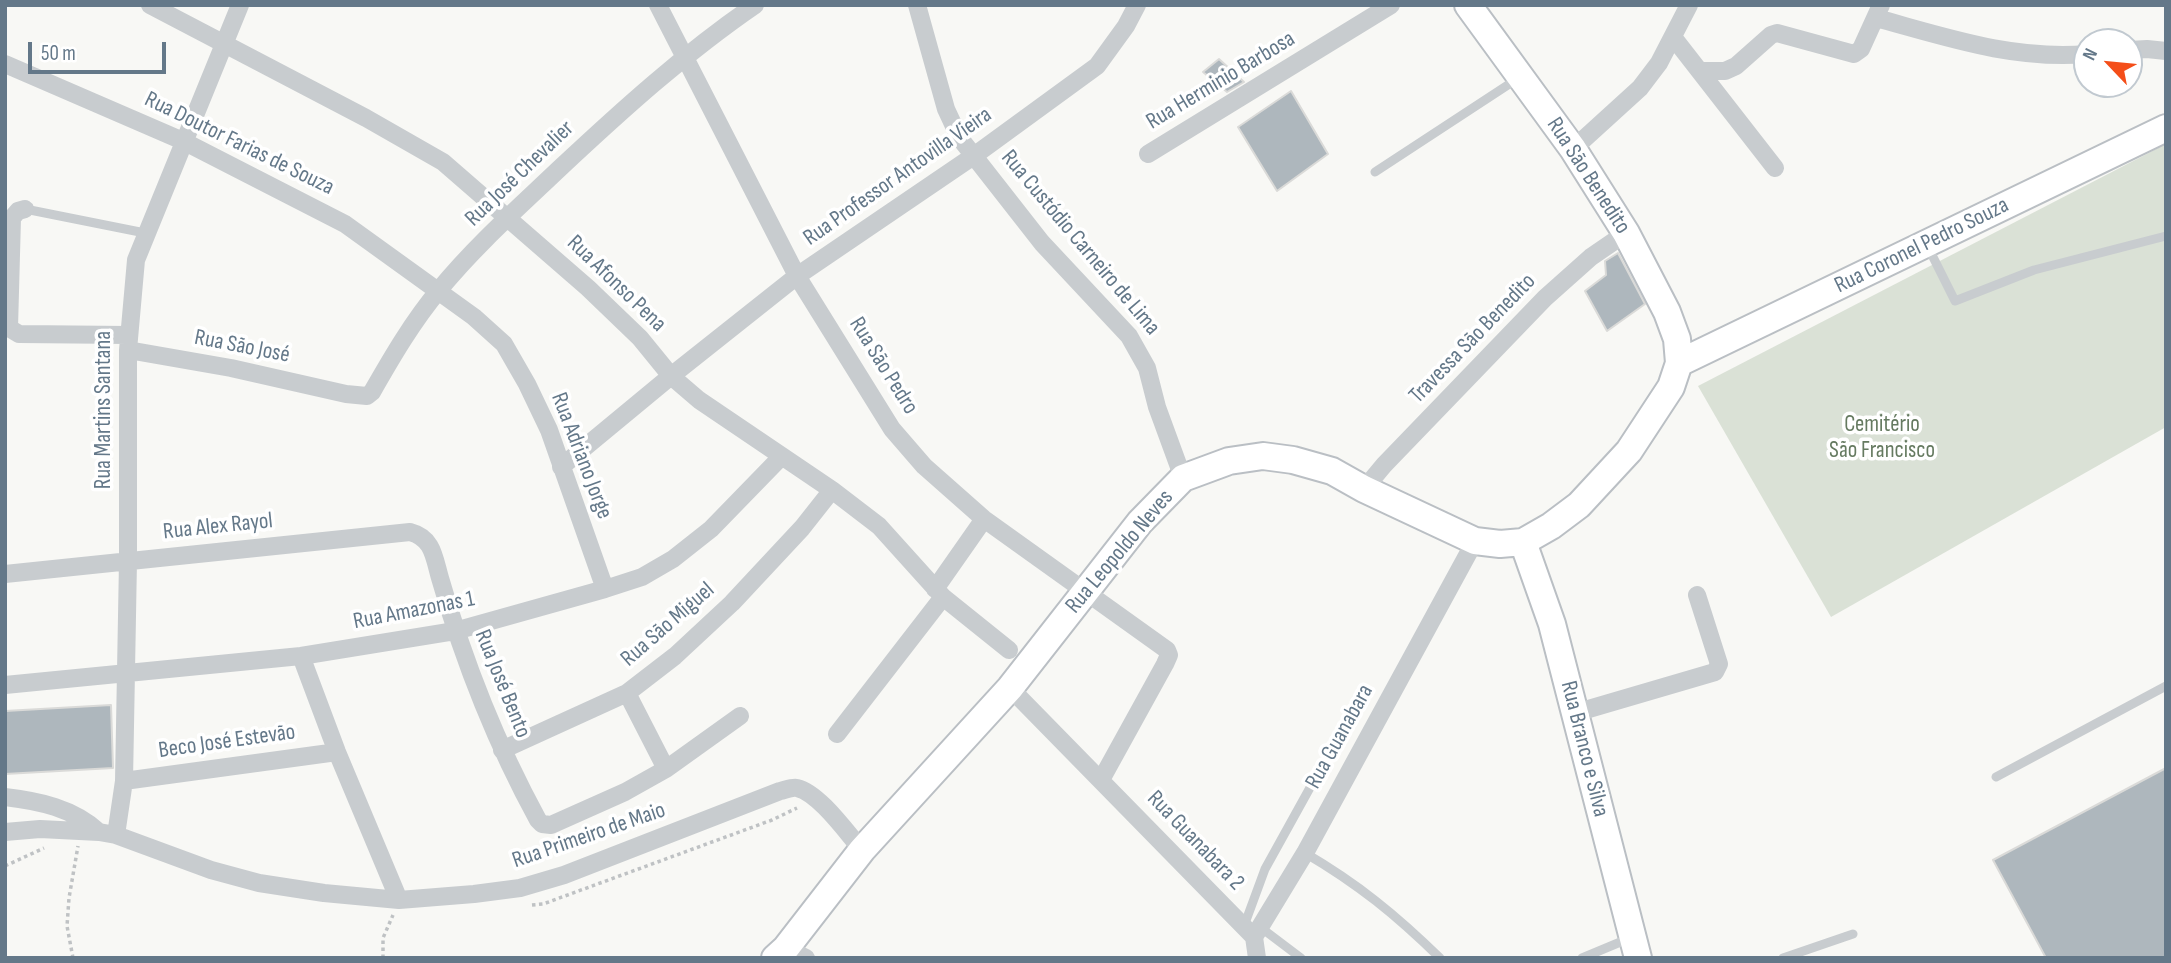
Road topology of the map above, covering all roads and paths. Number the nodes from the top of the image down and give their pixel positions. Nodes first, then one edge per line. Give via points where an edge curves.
1 (150, 5) edge
2 (240, 5) edge
3 (658, 5) edge
4 (755, 5) edge
5 (917, 5) edge
6 (1137, 5) edge
7 (1391, 5) edge
8 (1689, 5) edge
9 (1473, 7) edge
10 (1878, 11) edge
11 (1673, 37) junction
12 (223, 43) junction
13 (2143, 49) edge
14 (2166, 51) edge
15 (2073, 55) edge
16 (685, 58) junction
17 (5, 64) edge
18 (1702, 71) junction
19 (1522, 76) junction
20 (2166, 128) edge
21 (183, 141) junction
22 (1573, 149) junction
23 (1148, 154) dead end
24 (975, 155) junction
25 (1774, 168) dead end
26 (1376, 172) dead end
27 (24, 209) joint
28 (508, 217) junction
29 (145, 233) junction
30 (1626, 233) junction
31 (2166, 236) edge
32 (1926, 244) junction
33 (797, 276) junction
34 (438, 290) junction
35 (128, 343) junction
36 (1679, 363) junction
37 (671, 376) junction
38 (346, 394) joint
39 (782, 456) junction
40 (561, 467) junction
41 (1183, 478) junction
42 (1364, 489) junction
43 (832, 490) junction
44 (984, 519) junction
45 (1475, 541) junction
46 (1523, 542) junction
47 (430, 545) joint
48 (128, 561) junction
49 (5, 574) edge
50 (605, 589) junction
51 (1087, 592) junction
52 (939, 593) junction
53 (1697, 595) dead end
54 (455, 631) junction
55 (1009, 650) dead end
56 (301, 656) junction
57 (127, 674) junction
58 (5, 685) edge
59 (2166, 686) edge
60 (1010, 688) junction
61 (627, 693) junction
62 (1575, 713) junction
63 (740, 716) dead end
64 (837, 734) dead end
65 (502, 750) junction
66 (337, 752) junction
67 (1322, 766) dead end
68 (666, 769) junction
69 (1996, 777) dead end
70 (1101, 780) junction
71 (124, 781) junction
72 (5, 797) edge
73 (814, 799) junction
74 (5, 832) edge
75 (108, 834) junction
76 (80, 837) junction
77 (69, 844) dead end
78 (50, 845) dead end
79 (862, 850) junction
80 (1305, 853) junction
81 (5, 866) edge
82 (399, 900) junction
83 (530, 905) dead end
84 (1253, 930) junction
85 (1853, 934) dead end
86 (1635, 948) edge
87 (789, 954) edge
88 (73, 958) edge
89 (383, 958) edge
90 (1257, 958) edge
91 (1301, 958) edge
92 (1440, 958) edge
93 (1582, 958) edge
94 (1783, 958) edge

1 - 12 street, Rua Afonso Pena
2 - 12 street, Rua Martins Santana
3 - 16 street, Rua São Pedro
4 - 16 street, Rua José Chevalier
5 - 24 street, Rua Custódio Carneiro de Lima via 946,109 959,137
6 - 24 street, Rua Professor Antovilla Vieira via 1097,66
7 - 23 street, Rua Herminio Barbosa
8 - 11 street
9 - 19 street, Rua São Benedito
10 - 15 street via 2005,52
10 - 18 street via 1861,49 1854,54 1777,33 1736,66
11 - 18 street
11 - 22 street via 1640,88
12 - 21 street, Rua Martins Santana
12 - 28 street, Rua Afonso Pena via 443,162
13 - 14 street
16 - 28 street, Rua José Chevalier
16 - 33 street, Rua São Pedro
17 - 21 street, Rua Doutor Farias de Souza
18 - 25 street
19 - 22 street, Rua São Benedito
19 - 26 lane
20 - 32 street, Rua Coronel Pedro Souza
21 - 29 street, Rua Martins Santana
21 - 34 street, Rua Doutor Farias de Souza via 345,224
22 - 30 street, Rua São Benedito
24 - 33 street, Rua Professor Antovilla Vieira
24 - 41 street, Rua Custódio Carneiro de Lima via 1042,243 1129,336 1147,368
27 - 29 lane
27 - 35 street, Rua São José via 12,218 7,325 12,332
28 - 34 street, Rua José Chevalier
28 - 37 street, Rua Afonso Pena via 589,288
29 - 35 street, Rua Martins Santana via 136,260
30 - 36 street, Rua São Benedito via 1667,312 1677,339
30 - 42 street, Travessa São Benedito via 1545,298
31 - 32 lane via 2034,270 1955,302
32 - 36 street, Rua Coronel Pedro Souza
33 - 37 street, Rua Professor Antovilla Vieira
33 - 44 street, Rua São Pedro via 892,429 923,466
34 - 38 street, Rua José Chevalier via 372,392 360,397
34 - 40 street, Rua Adriano Jorge via 504,344 549,430
35 - 38 street, Rua São José
35 - 48 street, Rua Martins Santana
36 - 46 street, Rua Leopoldo Neves via 1671,387 1620,461 1579,505
37 - 39 street, Rua Afonso Pena
37 - 40 street, Rua Professor Antovilla Vieira
39 - 43 street, Rua Afonso Pena
39 - 50 street, Rua Amazonas 1 via 711,529 673,559 642,577
40 - 50 street, Rua Adriano Jorge
41 - 42 street, Rua Leopoldo Neves via 1229,461 1263,456 1332,471
41 - 51 street, Rua Leopoldo Neves via 1140,522
42 - 45 street, Rua Leopoldo Neves
43 - 52 street, Rua Afonso Pena via 879,526
43 - 61 street, Rua São Miguel via 732,603
44 - 51 street, Rua São Pedro
44 - 52 street
45 - 46 street, Rua Leopoldo Neves
45 - 80 street, Rua Guanabara
46 - 62 street, Rua Branco e Silva via 1552,624
47 - 48 street, Rua Alex Rayol via 410,533
47 - 54 street, Rua José Bento
48 - 49 street, Rua Alex Rayol
48 - 57 street, Rua Martins Santana
50 - 54 street, Rua Amazonas 1
51 - 60 street, Rua Leopoldo Neves
51 - 70 street, Rua São Pedro via 1164,646 1169,655
52 - 55 street, Rua Afonso Pena
52 - 64 street
53 - 62 street via 1719,664 1714,671
54 - 56 street, Rua Amazonas 1
54 - 65 street, Rua José Bento
56 - 57 street, Rua Amazonas 1
56 - 66 street
57 - 58 street, Rua Amazonas 1
57 - 71 street, Rua Martins Santana
59 - 69 lane
60 - 70 street, Rua Guanabara 2
60 - 79 street, Rua Leopoldo Neves
61 - 65 street, Rua São Miguel
61 - 68 street
62 - 86 street, Rua Branco e Silva
63 - 68 street
65 - 68 street, Rua José Bento via 542,824 551,825
66 - 71 street, Beco José Estevão
66 - 82 street
67 - 84 lane via 1265,869
70 - 84 street, Rua Guanabara 2
71 - 75 street, Rua Martins Santana
72 - 75 street, Rua Primeiro de Maio via 71,812
73 - 79 street
73 - 82 street, Rua Primeiro de Maio via 795,788 780,791 520,888
73 - 83 path via 761,824
74 - 76 street, Rua Primeiro de Maio via 40,829
75 - 76 street, Rua Primeiro de Maio
75 - 82 street, Rua Primeiro de Maio via 259,883
76 - 77 path
76 - 88 path via 67,926
78 - 81 path
79 - 87 street, Rua Leopoldo Neves
80 - 84 street, Rua Guanabara
80 - 92 lane via 1367,892
82 - 89 path via 383,937
84 - 90 street
84 - 91 lane, Rua Guanabara 2
85 - 94 lane
86 - 93 lane

